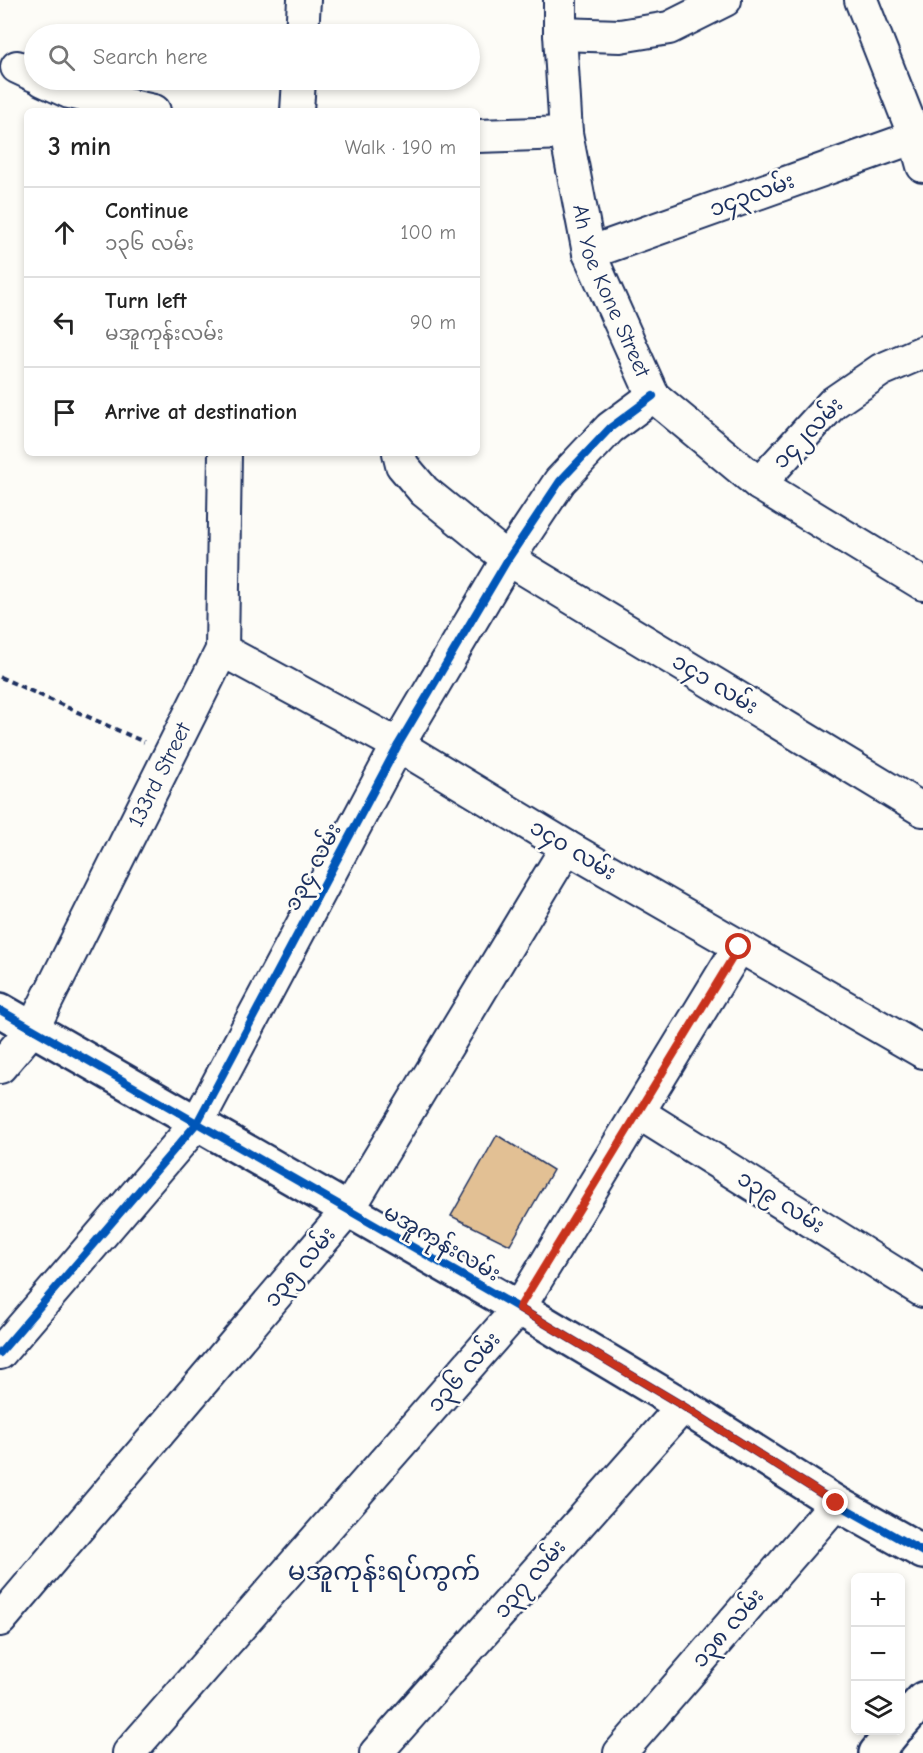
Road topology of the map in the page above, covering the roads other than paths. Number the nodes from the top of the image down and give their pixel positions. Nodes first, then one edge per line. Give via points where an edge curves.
1 (304, 0) edge
2 (560, 0) edge
3 (725, 0) edge
4 (861, 0) edge
5 (303, 24) edge
6 (560, 34) junction
7 (67, 90) edge
8 (298, 90) edge
9 (142, 108) edge
10 (297, 108) edge
11 (566, 133) junction
12 (480, 135) edge
13 (919, 152) edge
14 (589, 253) junction
15 (923, 352) edge
16 (653, 396) junction
17 (225, 456) edge
18 (400, 456) edge
19 (759, 484) junction
20 (508, 559) junction
21 (923, 584) edge
22 (222, 650) junction
23 (398, 745) junction
24 (923, 810) edge
25 (567, 847) junction
26 (739, 947) junction
27 (0, 1010) edge
28 (33, 1028) junction
29 (923, 1052) edge
30 (0, 1067) edge
31 (639, 1113) junction
32 (197, 1123) junction
33 (348, 1210) junction
34 (923, 1291) edge
35 (519, 1308) junction
36 (0, 1353) edge
37 (683, 1406) junction
38 (836, 1503) junction
39 (923, 1552) edge
40 (0, 1620) edge
41 (923, 1699) edge
42 (905, 1719) edge
43 (892, 1735) edge
44 (129, 1753) edge
45 (376, 1753) edge
46 (620, 1753) edge
47 (876, 1753) edge

1 - 5 street
2 - 6 street, Ah Yoe Kone Street
3 - 6 street via 669,28 620,36
4 - 13 street
6 - 11 street, Ah Yoe Kone Street
7 - 9 street
8 - 10 street
11 - 12 street
11 - 14 street, Ah Yoe Kone Street
13 - 14 street, ၁၄၃လမ်း
14 - 16 street, Ah Yoe Kone Street
15 - 19 street, ၁၄၂လမ်း via 881,370 833,403
16 - 19 street, Ah Yoe Kone Street
16 - 20 street, ၁၃၄ လမ်း via 610,428 561,482
17 - 22 street, 133rd Street
18 - 20 street, ၁၄၁ လမ်း via 402,465 424,491
19 - 21 street, Ah Yoe Kone Street
20 - 23 street, ၁၃၄ လမ်း
20 - 24 street, ၁၄၁ လမ်း
22 - 23 street, ၁၄၀ လမ်း
22 - 28 street, 133rd Street
23 - 25 street, ၁၄၀ လမ်း
23 - 32 street, ၁၃၄ လမ်း
25 - 26 street, ၁၄၀ လမ်း
25 - 33 street, ၁၃၅ လမ်း
26 - 29 street, ၁၄၀ လမ်း
26 - 31 street, ၁၃၆ လမ်း
27 - 28 street, မအူကုန်းလမ်း
28 - 30 street, 133rd Street
28 - 32 street, မအူကုန်းလမ်း
31 - 34 street, ၁၃၉ လမ်း
31 - 35 street, ၁၃၆ လမ်း
32 - 33 street, မအူကုန်းလမ်း
32 - 36 street, ၁၃၄ လမ်း
33 - 35 street, မအူကုန်းလမ်း
33 - 40 street, ၁၃၅ လမ်း
35 - 37 street, မအူကုန်းလမ်း
35 - 44 street, ၁၃၆ လမ်း
37 - 38 street, မအူကုန်းလမ်း
37 - 45 street, ၁၃၇ လမ်း
38 - 39 street, မအူကုန်းလမ်း
38 - 46 street, ၁၃၈ လမ်း
41 - 42 street
43 - 47 street

